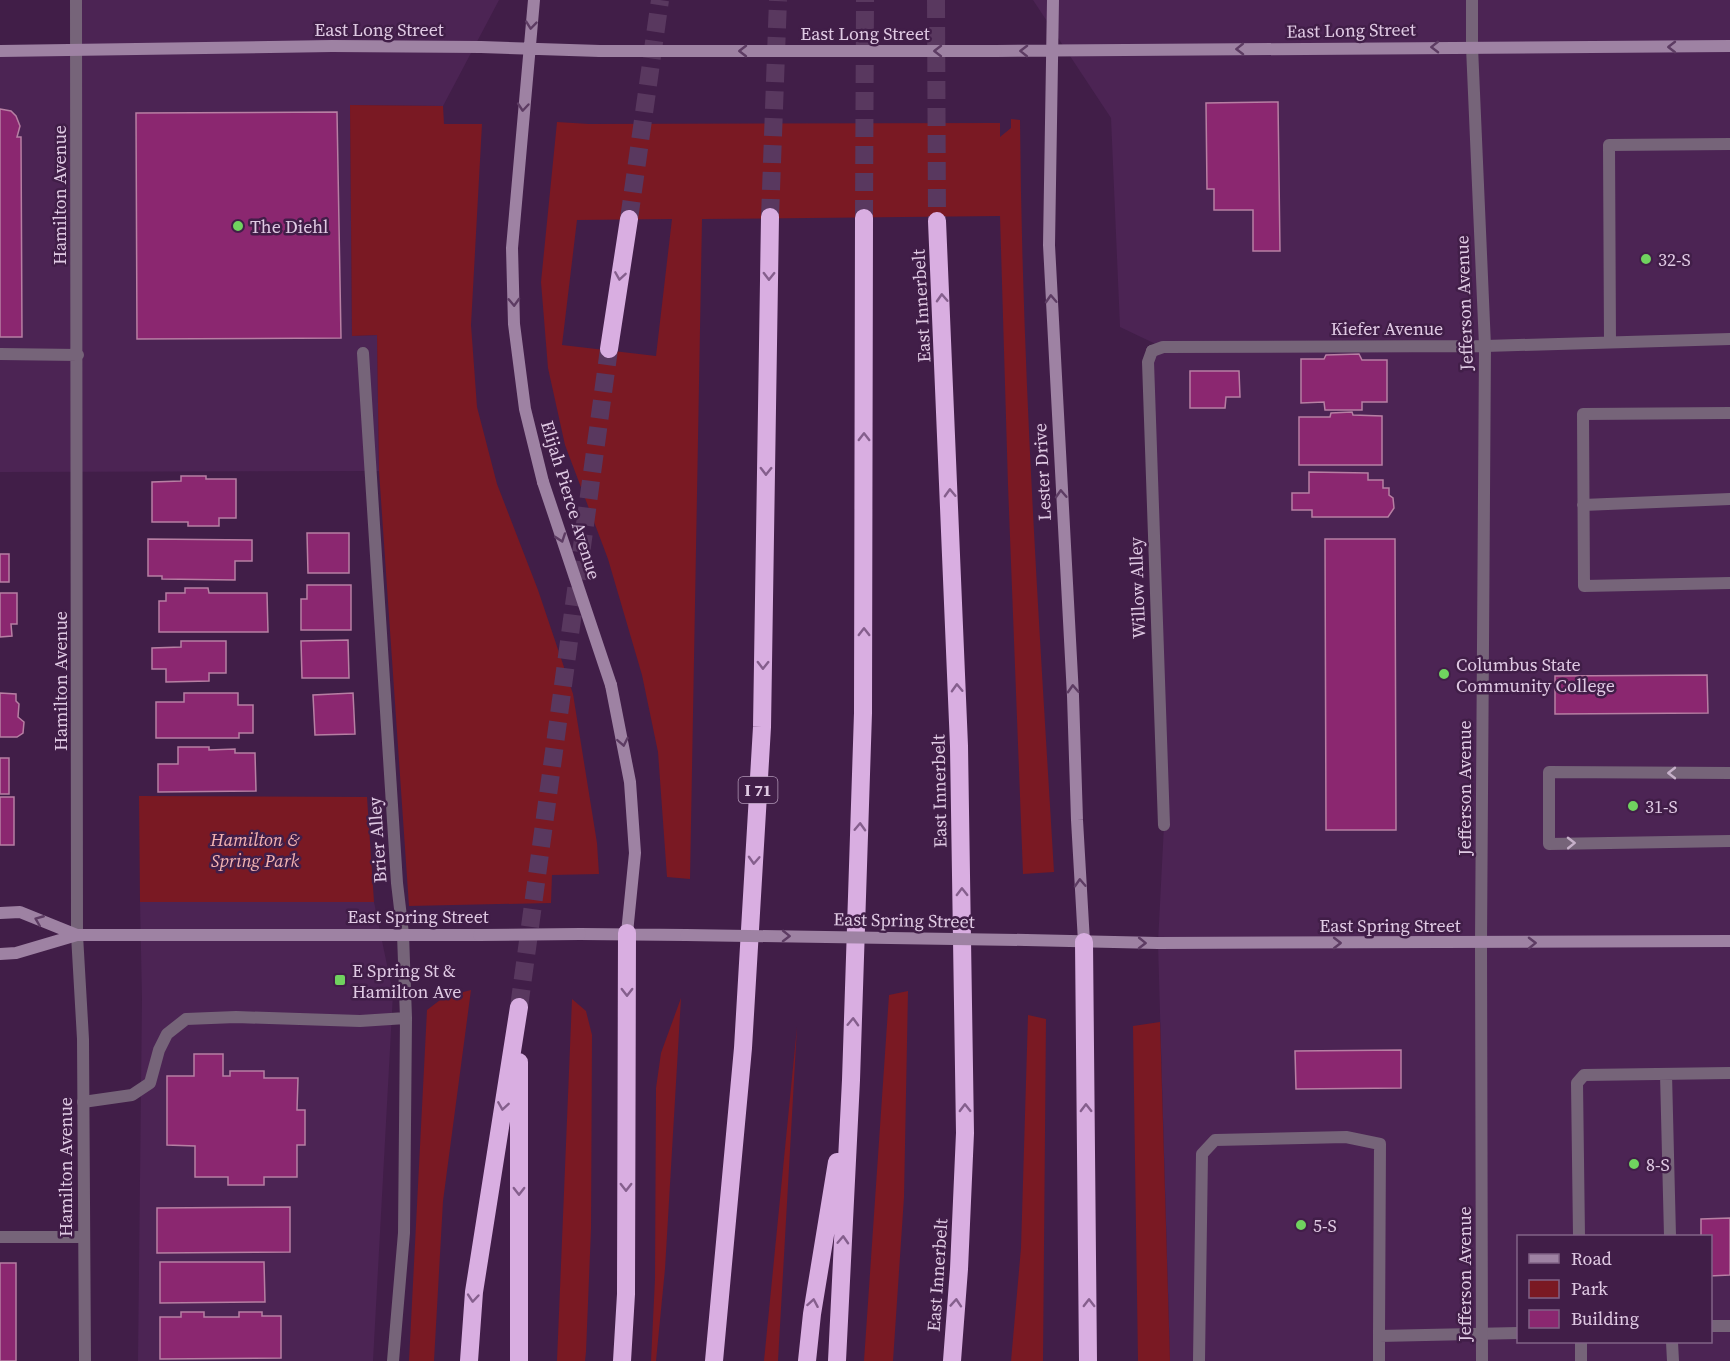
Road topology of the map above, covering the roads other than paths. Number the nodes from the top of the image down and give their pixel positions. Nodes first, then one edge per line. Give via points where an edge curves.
1 (76, 0) edge
2 (534, 0) edge
3 (1053, 0) edge
4 (1472, 0) edge
5 (1730, 46) edge
6 (1472, 47) junction
7 (529, 49) junction
8 (77, 50) junction
9 (0, 51) edge
10 (1052, 51) junction
11 (1730, 144) edge
12 (770, 217) tunnel mouth
13 (864, 218) tunnel mouth
14 (629, 219) tunnel mouth
15 (938, 221) tunnel mouth
16 (1730, 339) edge
17 (1610, 342) junction
18 (1485, 346) junction
19 (609, 348) tunnel mouth
20 (1152, 351) joint
21 (363, 353) dead end
22 (0, 354) edge
23 (78, 355) junction
24 (1730, 413) edge
25 (1730, 499) edge
26 (1583, 505) junction
27 (1730, 584) edge
28 (1730, 773) edge
29 (1164, 825) dead end
30 (1730, 841) edge
31 (0, 913) edge
32 (627, 933) junction
33 (403, 934) junction
34 (77, 935) junction
35 (1730, 941) edge
36 (1084, 942) junction
37 (1481, 943) junction
38 (0, 954) edge
39 (406, 1018) junction
40 (1730, 1073) edge
41 (1666, 1074) junction
42 (851, 1080) junction
43 (83, 1102) junction
44 (1579, 1235) edge
45 (1670, 1235) edge
46 (84, 1237) junction
47 (0, 1238) edge
48 (1712, 1326) edge
49 (1730, 1326) edge
50 (1517, 1333) edge
51 (1482, 1335) junction
52 (1378, 1336) junction
53 (1581, 1343) edge
54 (1672, 1343) edge
55 (85, 1361) edge
56 (393, 1361) edge
57 (469, 1361) edge
58 (519, 1361) edge
59 (622, 1361) edge
60 (714, 1361) edge
61 (807, 1361) edge
62 (837, 1361) edge
63 (952, 1361) edge
64 (1088, 1361) edge
65 (1199, 1361) edge
66 (1379, 1361) edge
67 (1482, 1361) edge
68 (1581, 1361) edge
69 (1672, 1361) edge

1 - 8 street, Hamilton Avenue
2 -> 7 main road, Elijah Pierce Avenue
3 - 10 main road, Lester Drive
4 - 6 street, Jefferson Avenue
5 -> 6 main road, East Long Street
6 -> 10 main road, East Long Street
6 - 18 street, Jefferson Avenue
7 - 8 main road, East Long Street via 332,46
10 -> 7 main road, East Long Street, bridge
7 -> 32 main road, Elijah Pierce Avenue, bridge via 512,248 514,324 525,409 543,482 611,685 630,782 635,853
8 - 9 main road, East Long Street
8 - 23 street, Hamilton Avenue
36 -> 10 main road, Lester Drive via 1049,245
11 - 17 street via 1609,145
12 -> 60 highway, I 71 via 762,727 743,1048
42 -> 13 highway via 864,713
14 -> 19 highway
63 -> 15 highway, East Innerbelt via 966,1133 959,746
16 - 17 street, Kiefer Avenue
17 - 18 street, Kiefer Avenue
18 - 20 street, Kiefer Avenue via 1163,347
18 - 37 street, Jefferson Avenue
20 - 29 street, Willow Alley via 1148,362
21 - 33 street, Brier Alley
22 - 23 street
23 - 34 street, Hamilton Avenue
24 - 26 street via 1583,414
25 - 26 street
26 - 27 street via 1584,586
28 -> 30 street via 1549,772 1549,844
34 -> 31 main road via 20,912
32 - 33 main road, East Spring Street, bridge
32 -> 36 main road, East Spring Street, bridge
32 -> 59 highway via 626,1283
33 - 34 main road, East Spring Street
33 - 39 street, Brier Alley
34 - 38 main road
34 - 43 street, Hamilton Avenue
37 -> 35 main road, East Spring Street
36 -> 37 main road, East Spring Street
64 -> 36 highway
37 - 51 street, Jefferson Avenue
39 - 43 street via 186,1019 167,1034 150,1083 132,1095
39 - 56 street, Brier Alley via 404,1233
40 - 41 street
41 - 44 street via 1584,1075 1577,1083
41 - 45 street
61 -> 42 highway
62 -> 42 highway
43 - 46 street, Hamilton Avenue
46 - 47 street
46 - 55 street, Hamilton Avenue
48 - 49 street
50 - 51 street
51 - 52 street
51 - 67 street, Jefferson Avenue
52 - 65 street via 1380,1144 1346,1137 1215,1140 1202,1154
52 - 66 street
53 - 68 street
54 - 69 street
57 - 58 highway via 474,1292 519,1006

